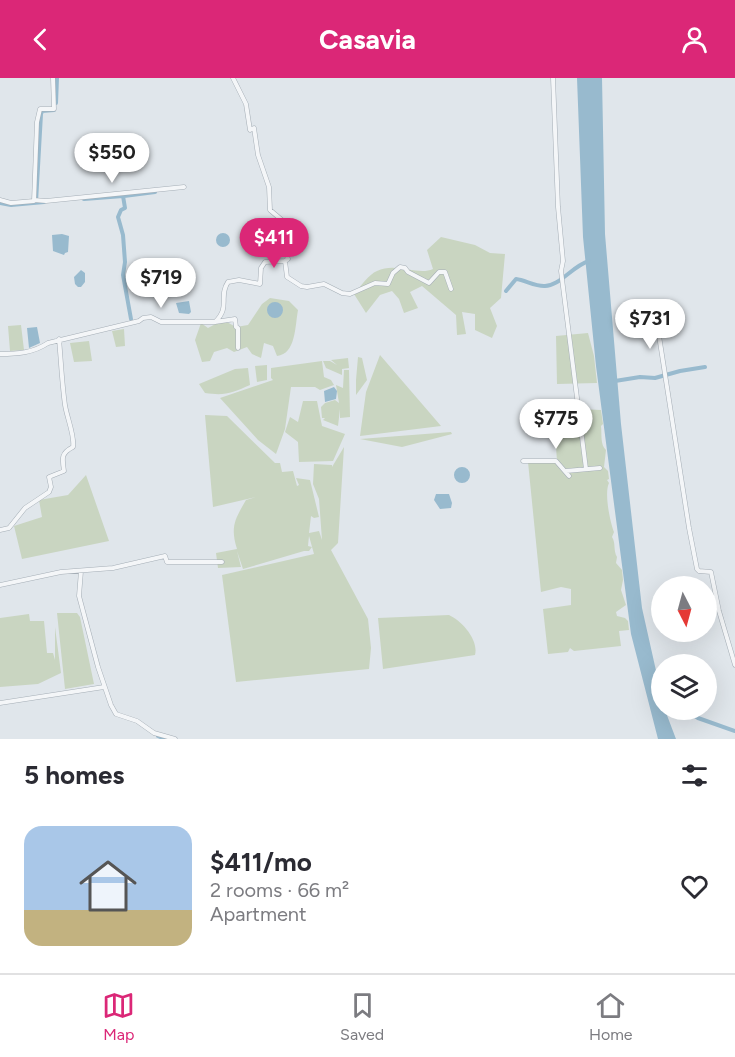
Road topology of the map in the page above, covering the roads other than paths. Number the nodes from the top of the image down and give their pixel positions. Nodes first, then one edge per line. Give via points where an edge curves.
1 (53, 78) edge
2 (232, 78) edge
3 (553, 78) edge
4 (184, 187) dead end
5 (0, 200) edge
6 (36, 200) junction
7 (285, 261) junction
8 (451, 288) dead end
9 (215, 322) junction
10 (657, 322) dead end
11 (59, 339) junction
12 (238, 348) dead end
13 (0, 354) edge
14 (523, 461) dead end
15 (600, 468) dead end
16 (586, 469) junction
17 (566, 471) junction
18 (569, 477) dead end
19 (0, 530) edge
20 (222, 562) dead end
21 (81, 571) junction
22 (0, 585) edge
23 (735, 665) edge
24 (104, 687) junction
25 (0, 703) edge
26 (175, 739) edge

1 - 6 street via 54,108 40,109 37,123
2 - 7 street via 246,104 250,130 255,128 270,210 283,221 287,232
3 - 16 street via 564,261 561,271
4 - 6 street
5 - 6 street
7 - 8 street via 287,277 293,282 307,287 324,284 346,294 375,283 388,284 400,267 429,283 439,272 445,272
7 - 9 street via 265,262 260,284 228,282 224,288 225,309
9 - 11 street via 161,322 151,316
9 - 12 street via 235,320
10 - 23 street via 697,569 711,572
11 - 13 street via 21,354
11 - 19 street via 64,403 74,447 62,455 64,471 49,477 49,492 25,508 9,528
14 - 17 street via 556,461
15 - 16 street
16 - 17 street
17 - 18 street
20 - 21 street via 167,562 165,556
21 - 22 street
21 - 24 street via 79,596
24 - 25 street
24 - 26 street via 116,714

